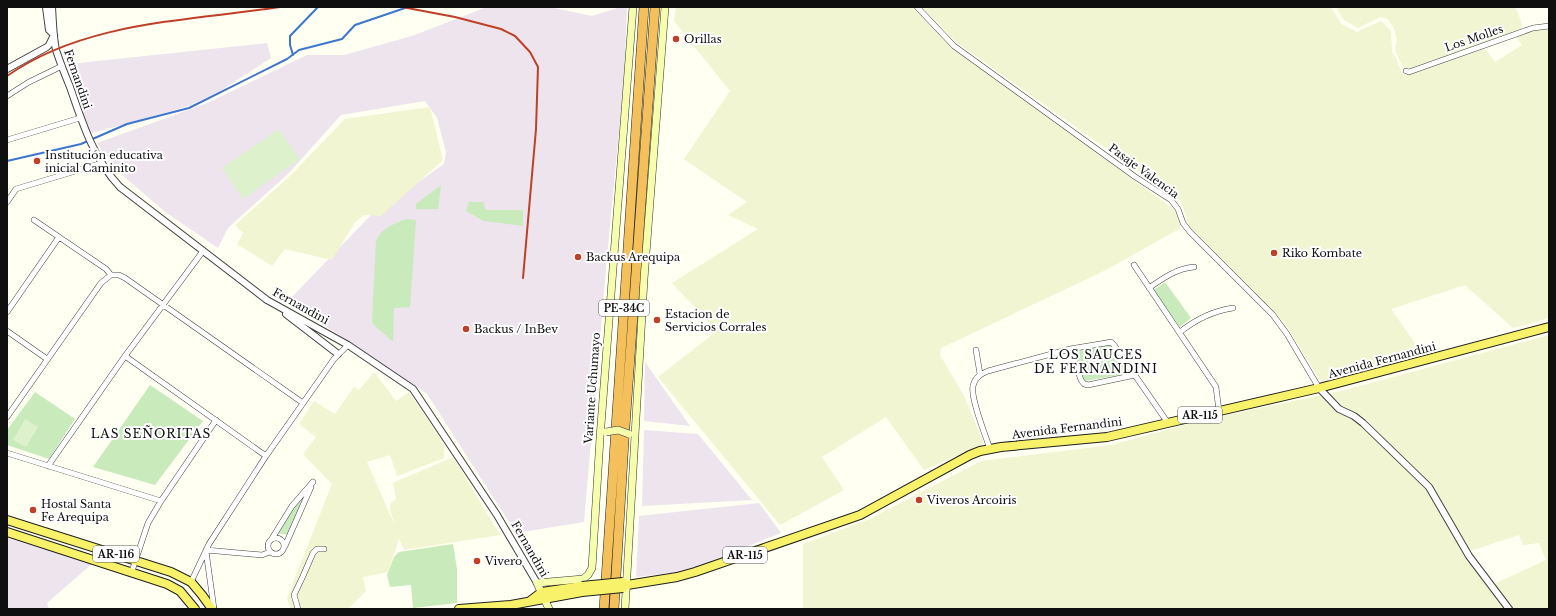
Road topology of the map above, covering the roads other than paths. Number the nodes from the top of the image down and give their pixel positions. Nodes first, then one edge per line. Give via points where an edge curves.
1 (46, 7) edge
2 (52, 7) edge
3 (633, 7) edge
4 (644, 7) edge
5 (655, 7) edge
6 (665, 7) edge
7 (917, 7) edge
8 (1549, 26) edge
9 (54, 35) junction
10 (62, 66) junction
11 (7, 69) edge
12 (1406, 71) dead end
13 (7, 96) edge
14 (80, 118) junction
15 (7, 140) edge
16 (102, 163) junction
17 (7, 201) edge
18 (34, 220) dead end
19 (59, 238) junction
20 (203, 251) junction
21 (1134, 265) dead end
22 (1194, 266) dead end
23 (111, 275) junction
24 (1149, 288) junction
25 (267, 300) junction
26 (163, 305) junction
27 (1233, 308) dead end
28 (7, 312) edge
29 (1549, 327) edge
30 (7, 331) edge
31 (1180, 332) junction
32 (348, 345) junction
33 (1070, 349) junction
34 (976, 350) dead end
35 (338, 354) junction
36 (125, 356) junction
37 (47, 359) junction
38 (980, 374) junction
39 (1135, 375) junction
40 (1319, 388) junction
41 (303, 403) junction
42 (1219, 411) junction
43 (7, 417) edge
44 (216, 420) junction
45 (1168, 423) junction
46 (600, 438) junction
47 (634, 439) junction
48 (990, 449) junction
49 (7, 453) edge
50 (266, 456) junction
51 (48, 466) junction
52 (161, 501) junction
53 (7, 520) edge
54 (7, 532) edge
55 (271, 540) junction
56 (285, 546) junction
57 (324, 549) dead end
58 (206, 550) junction
59 (270, 552) junction
60 (136, 560) junction
61 (132, 571) junction
62 (191, 582) junction
63 (537, 583) junction
64 (624, 585) junction
65 (543, 595) junction
66 (195, 609) edge
67 (213, 609) edge
68 (298, 609) edge
69 (459, 609) edge
70 (549, 609) edge
71 (604, 609) edge
72 (614, 609) edge
73 (625, 609) edge
74 (1509, 609) edge

1 - 9 street via 49,30
2 - 9 street
3 - 46 main road, Variante Uchumayo
4 - 71 highway, PE-34C
5 - 72 highway, PE-34C
6 - 47 main road
7 - 40 street, Pasaje Valencia via 954,46 1175,204 1190,232 1273,316 1287,334
8 - 12 street, Los Molles via 1533,28
9 - 10 street, Fernandini
9 - 11 street via 47,47
10 - 13 street
10 - 14 street, Fernandini
14 - 15 street
14 - 16 street, Fernandini
16 - 17 street via 16,189
16 - 20 street, Fernandini via 120,187
18 - 19 street
19 - 23 street
19 - 28 street
20 - 25 street, Fernandini
20 - 26 street
21 - 24 street
22 - 24 street via 1165,277
23 - 26 street via 125,278
23 - 37 street via 101,283
24 - 31 street
25 - 32 street, Fernandini
25 - 35 street
26 - 36 street
26 - 41 street
27 - 31 street via 1195,320
29 - 40 main road, Avenida Fernandini / AR-115
30 - 37 street
31 - 42 street via 1216,386
32 - 35 street
32 - 63 street, Fernandini via 413,389 497,515
33 - 38 street
33 - 39 street via 1111,342
33 - 39 street via 1084,384
34 - 38 street
35 - 41 street
36 - 44 street
36 - 51 street
37 - 43 street
38 - 48 street via 972,388
39 - 45 street
40 - 42 main road, Avenida Fernandini / AR-115
40 - 74 street via 1339,409 1363,423 1428,487 1469,556
41 - 50 street
42 - 45 main road, Avenida Fernandini / AR-115
44 - 50 street
44 - 52 street
45 - 48 main road, Avenida Fernandini / AR-115 via 1107,437
46 - 47 main road, bridge via 606,432 618,430
46 - 63 main road, Variante Uchumayo via 591,572 583,579
47 - 64 main road
48 - 64 main road, Avenida Fernandini / AR-115 via 970,455 860,515 696,572
49 - 51 street
50 - 58 street
51 - 52 street
52 - 60 street via 148,523
53 - 60 main road, AR-116
54 - 61 main road, AR-116
55 - 56 street via 279,538
55 - 56 street via 292,506 313,482
55 - 59 street via 268,547
56 - 59 street via 279,554
57 - 68 street via 313,553 294,595
58 - 59 street via 262,555
58 - 62 street
58 - 67 street
60 - 61 street
60 - 62 main road, AR-116
61 - 66 main road, AR-116 via 180,591
62 - 67 main road, AR-116
63 - 65 main road, Fernandini
64 - 65 main road, Avenida Fernandini, bridge
64 - 73 main road
65 - 69 main road via 528,602
65 - 70 main road

